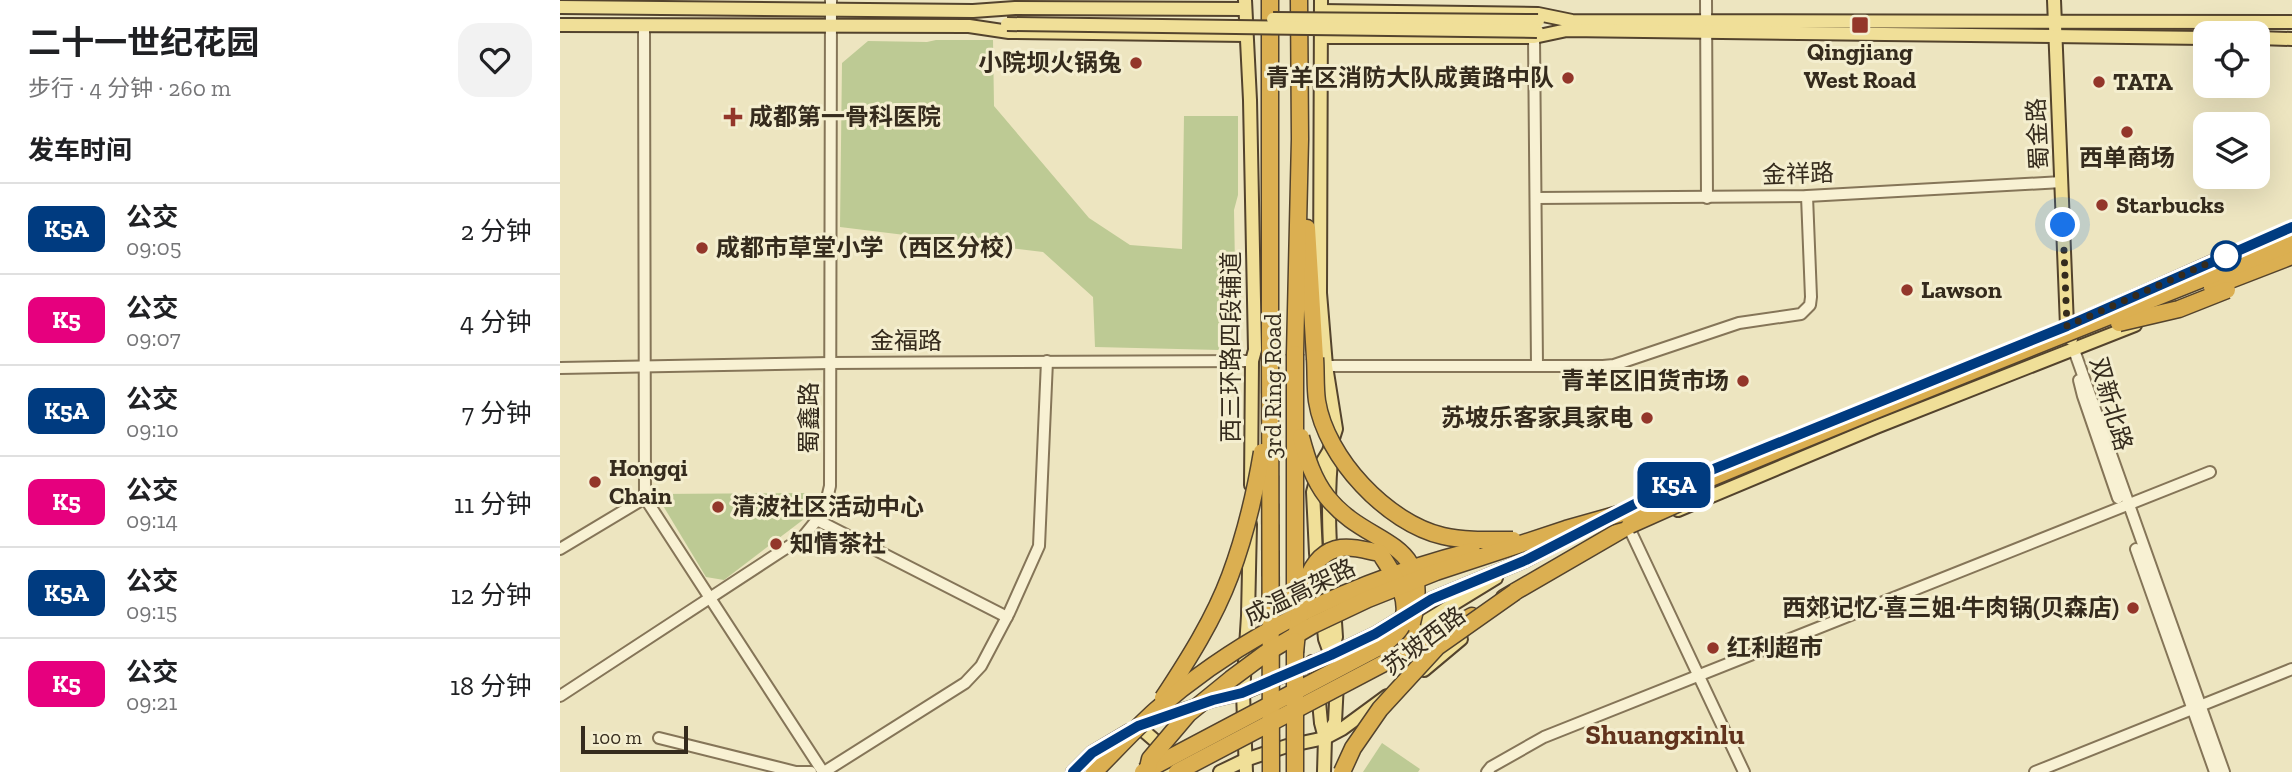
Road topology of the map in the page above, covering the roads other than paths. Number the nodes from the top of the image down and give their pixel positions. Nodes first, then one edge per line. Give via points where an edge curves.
1 (1270, 0) edge
2 (1299, 0) edge
3 (1706, 0) edge
4 (2054, 0) edge
5 (831, 4) edge
6 (1245, 5) edge
7 (1321, 6) edge
8 (560, 8) edge
9 (730, 9) junction
10 (973, 11) junction
11 (1011, 20) junction
12 (2053, 21) junction
13 (2292, 22) edge
14 (560, 25) edge
15 (969, 26) junction
16 (1569, 26) junction
17 (644, 27) junction
18 (730, 27) junction
19 (831, 27) junction
20 (1706, 27) junction
21 (1536, 30) junction
22 (1246, 34) junction
23 (2053, 35) junction
24 (1321, 37) junction
25 (2193, 38) edge
26 (2270, 38) edge
27 (2292, 38) edge
28 (1300, 139) junction
29 (2062, 183) junction
30 (1807, 196) junction
31 (1536, 198) junction
32 (1707, 198) junction
33 (2292, 227) edge
34 (2292, 233) edge
35 (2292, 243) edge
36 (2292, 261) edge
37 (2140, 304) junction
38 (2067, 326) junction
39 (2074, 350) junction
40 (1047, 361) junction
41 (1252, 361) junction
42 (1321, 362) junction
43 (830, 363) junction
44 (644, 366) junction
45 (1537, 366) junction
46 (560, 368) edge
47 (1270, 408) junction
48 (1296, 419) junction
49 (2210, 472) dead end
50 (645, 498) junction
51 (2124, 505) junction
52 (817, 520) junction
53 (1566, 529) junction
54 (1630, 530) junction
55 (1513, 540) junction
56 (560, 549) edge
57 (1526, 560) junction
58 (1515, 592) junction
59 (709, 598) junction
60 (1007, 617) junction
61 (1295, 652) junction
62 (1331, 655) junction
63 (1434, 661) junction
64 (1312, 662) junction
65 (1376, 668) junction
66 (2292, 668) edge
67 (1698, 678) junction
68 (1242, 693) junction
69 (560, 696) edge
70 (2197, 708) junction
71 (1155, 712) junction
72 (1138, 726) junction
73 (659, 738) dead end
74 (1325, 738) junction
75 (1215, 753) junction
76 (1245, 766) edge
77 (811, 772) edge
78 (824, 772) edge
79 (1073, 772) edge
80 (1094, 772) edge
81 (1145, 772) edge
82 (1168, 772) edge
83 (1177, 772) edge
84 (1191, 772) edge
85 (1220, 772) edge
86 (1268, 772) edge
87 (1295, 772) edge
88 (1302, 772) edge
89 (1324, 772) edge
90 (1342, 772) edge
91 (1487, 772) edge
92 (1744, 772) edge
93 (2035, 772) edge
94 (2215, 772) edge
95 (2224, 772) edge

1 - 47 highway, 3rd Ring Road, bridge
2 - 28 highway, 3rd Ring Road
3 - 20 street
4 - 12 main road, 蜀金路
5 - 9 main road
5 - 10 main road
5 - 19 street, 蜀鑫路
6 - 10 main road
6 - 22 main road, 西三环路四段辅道
7 - 16 main road via 1538,14
7 - 24 main road
8 - 9 main road
9 - 18 main road
10 - 11 main road
11 - 15 main road
11 - 21 main road, bridge
12 - 13 main road
12 - 20 main road
12 - 23 main road, 蜀金路
14 - 17 main road
15 - 19 main road
15 - 22 main road via 1009,32
16 - 20 main road
16 - 21 main road
17 - 18 main road
17 - 44 street
18 - 19 main road
19 - 43 street, 蜀鑫路
20 - 23 main road
20 - 32 street
21 - 24 main road
21 - 31 street
22 - 41 main road, 西三环路四段辅道
23 - 25 main road
23 - 29 main road, 蜀金路
24 - 42 main road
26 - 27 main road
28 - 42 highway
28 - 48 highway, 3rd Ring Road, bridge
29 - 30 street, 金祥路
29 - 38 main road, 蜀金路
30 - 32 street, 金祥路
30 - 45 street via 1811,297 1801,314 1739,323 1614,365
31 - 32 street, 金祥路
31 - 45 street
33 - 38 main road, 苏坡西路
34 - 37 highway, bridge
35 - 37 highway, bridge
36 - 39 main road, 苏坡西路
36 - 58 highway, bridge via 2179,309 2119,323 1713,488 1630,525
37 - 53 highway, bridge via 1633,510
38 - 39 main road, 蜀金路
38 - 57 main road, 苏坡西路 via 1662,490
39 - 51 street, 双新北路
39 - 54 main road, 苏坡西路
40 - 41 street, 金福路
40 - 43 street, 金福路
40 - 60 street via 1039,545
41 - 68 main road, 西三环路四段辅道 via 1250,569
42 - 45 street
42 - 55 highway, bridge via 1317,400 1323,422 1361,485 1385,506 1442,536
42 - 62 main road via 1336,429 1313,492 1325,639
43 - 44 street, 金福路
43 - 52 street, 蜀鑫路 via 830,486
44 - 46 street, 金福路
44 - 50 street
47 - 71 highway, bridge via 1255,494 1230,578
47 - 86 highway, 3rd Ring Road, bridge
48 - 61 highway, 3rd Ring Road, bridge
48 - 65 highway, bridge via 1311,470 1327,498 1355,524 1395,546 1414,566 1418,598 1409,630
49 - 51 street
50 - 56 street
50 - 59 street
51 - 67 street
51 - 70 street, 双新北路
52 - 59 street, 蜀鑫路 via 803,537
52 - 60 street
53 - 55 highway, 成温高架路, bridge
53 - 81 highway, bridge via 1436,572 1313,625 1266,653 1188,715 1150,759
54 - 63 main road, 苏坡西路 via 1509,605
54 - 67 street
55 - 71 highway, 成温高架路, bridge via 1400,571 1296,615 1228,656
57 - 62 main road, 苏坡西路 via 1432,599
57 - 63 main road via 1416,627 1410,635 1411,656
58 - 65 highway, bridge
58 - 90 highway, bridge via 1437,647 1380,709
59 - 69 street, 蜀鑫路
59 - 78 street
60 - 78 street via 981,666 965,683
61 - 81 highway, bridge via 1303,586 1322,556 1351,547 1380,553 1405,602 1400,628 1385,644
61 - 87 highway, 3rd Ring Road, bridge
62 - 64 main road, 苏坡西路
62 - 74 main road via 1338,707
63 - 74 main road, 苏坡西路
64 - 68 main road, 苏坡西路
64 - 74 main road
65 - 75 highway, bridge
66 - 70 street
67 - 91 street via 1544,737
67 - 92 street
68 - 72 main road, 苏坡西路
68 - 76 main road, 西三环路四段辅道
70 - 93 street
70 - 94 street
70 - 95 street
71 - 80 highway, 成温高架路, bridge
72 - 79 main road, 苏坡西路 via 1092,753
72 - 82 main road via 1166,750 1172,765
73 - 77 street
74 - 76 main road, 苏坡西路 via 1287,746
74 - 89 main road
75 - 83 highway, bridge
75 - 84 highway, bridge
76 - 85 main road, 苏坡西路
86 - 88 main road via 1288,768

